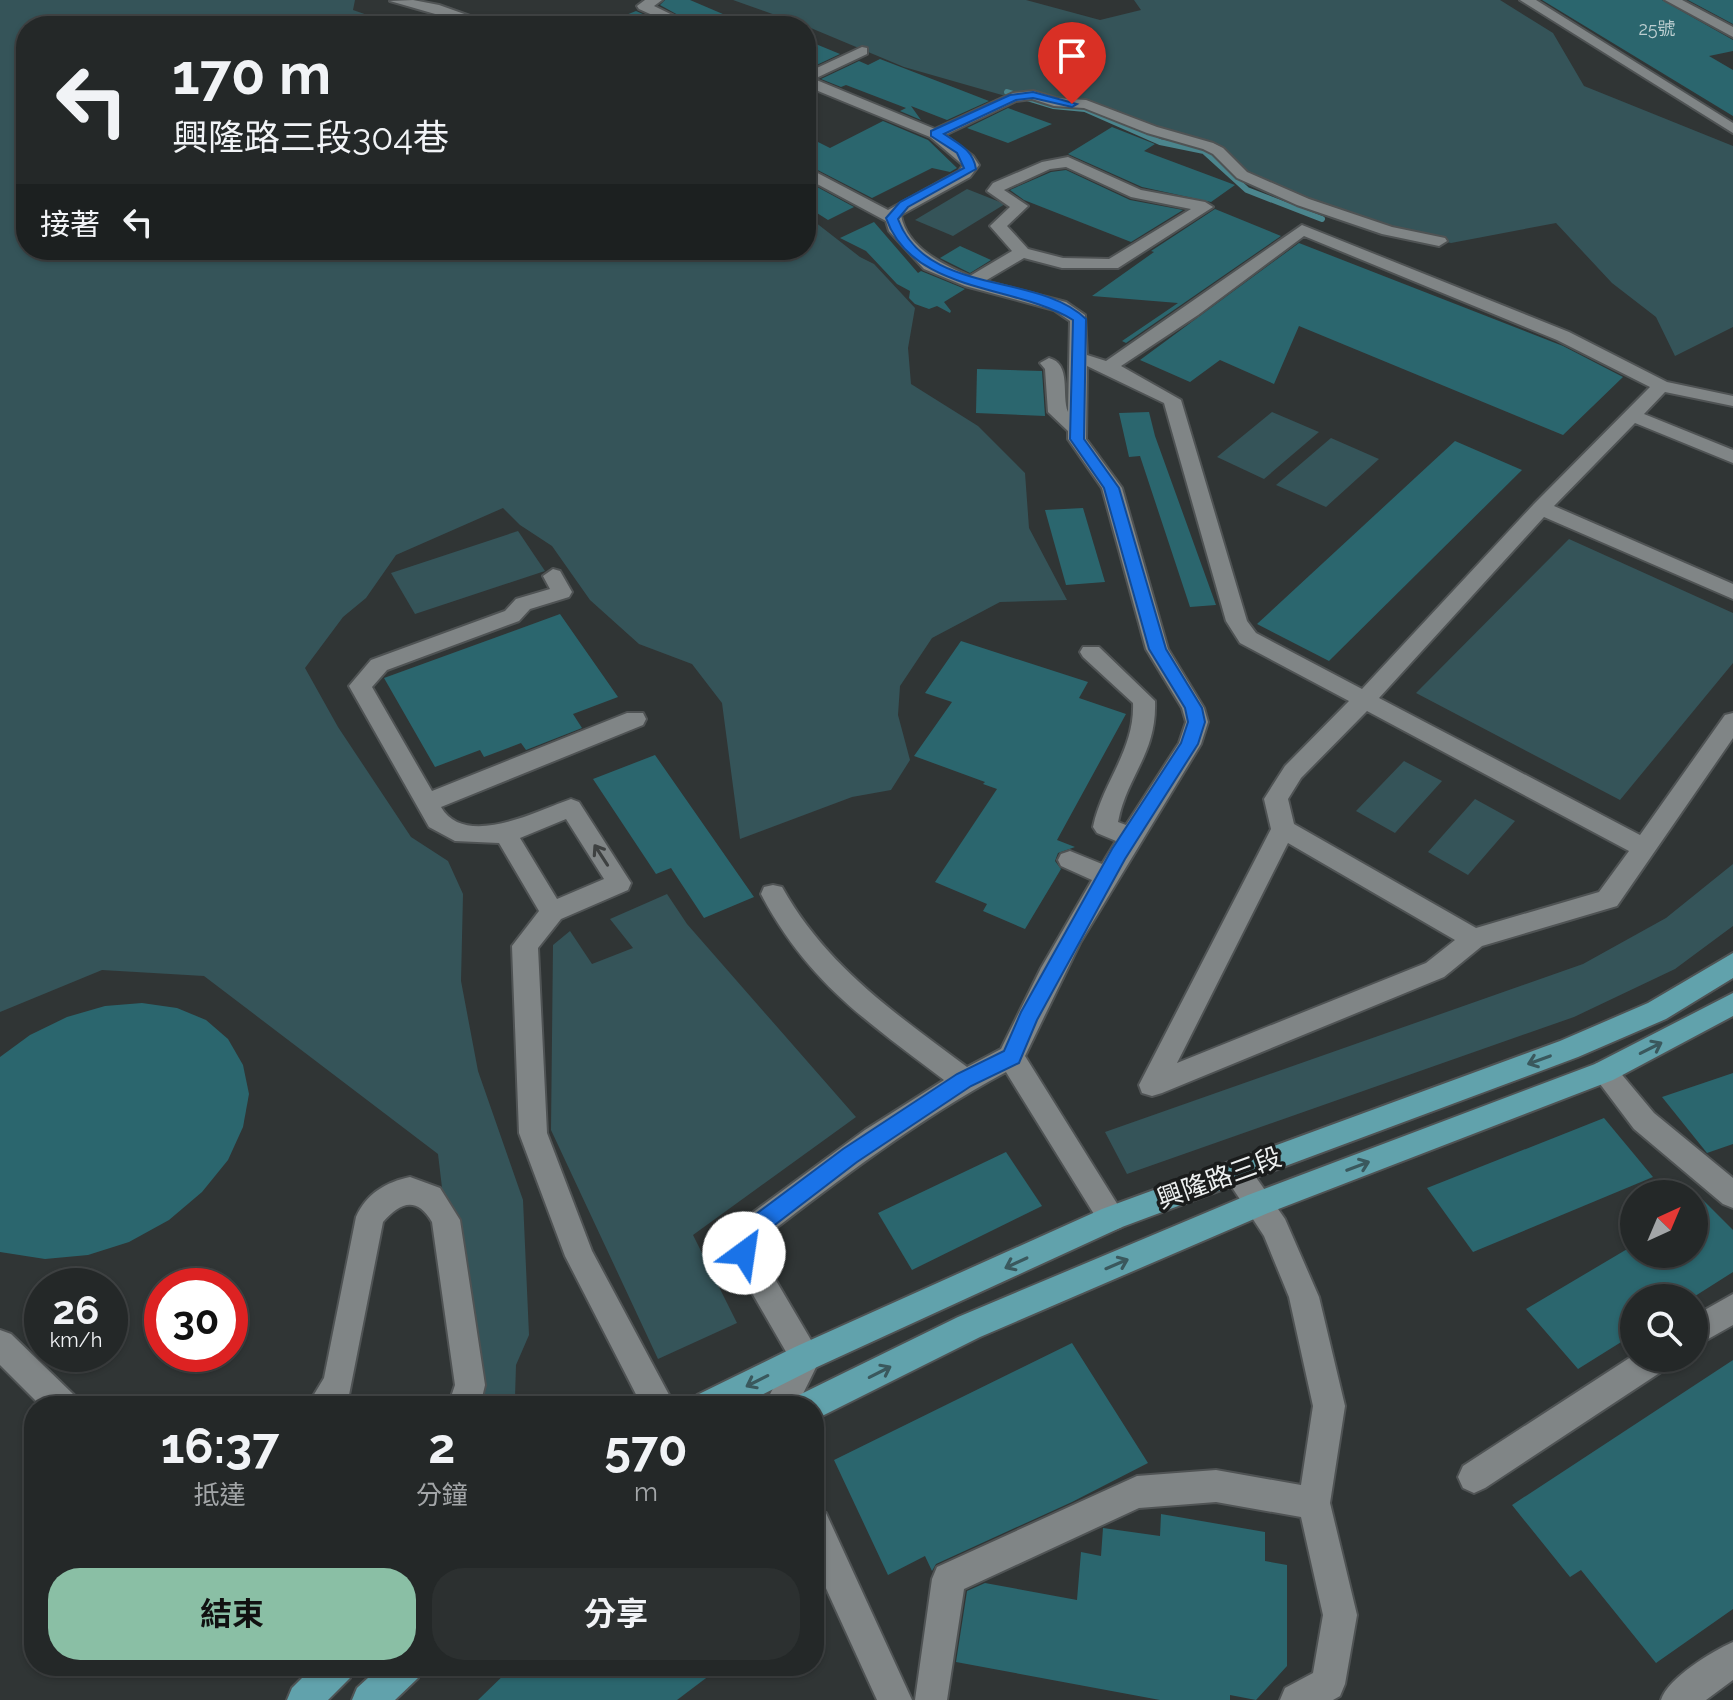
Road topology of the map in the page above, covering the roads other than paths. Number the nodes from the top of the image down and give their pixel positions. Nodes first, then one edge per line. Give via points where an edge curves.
1 (655, 0) edge
2 (1527, 0) edge
3 (1672, 0) edge
4 (397, 1) edge
5 (459, 16) edge
6 (666, 16) edge
7 (1733, 33) edge
8 (862, 51) dead end
9 (816, 74) edge
10 (816, 83) edge
11 (1733, 129) edge
12 (935, 134) junction
13 (816, 177) edge
14 (892, 218) junction
15 (1439, 241) dead end
16 (1022, 252) junction
17 (971, 282) junction
18 (1078, 358) junction
19 (1049, 363) dead end
20 (1108, 367) junction
21 (1661, 386) junction
22 (1733, 401) edge
23 (1633, 416) junction
24 (1076, 429) junction
25 (1733, 457) edge
26 (1541, 508) junction
27 (553, 576) dead end
28 (1733, 592) edge
29 (1091, 652) dead end
30 (1363, 701) junction
31 (635, 719) dead end
32 (1732, 725) edge
33 (426, 803) junction
34 (1283, 829) junction
35 (506, 834) junction
36 (1131, 837) junction
37 (1644, 848) junction
38 (1070, 860) dead end
39 (1106, 876) junction
40 (773, 894) dead end
41 (552, 912) junction
42 (1474, 939) junction
43 (1733, 963) edge
44 (1733, 1004) edge
45 (1011, 1057) junction
46 (1604, 1072) junction
47 (964, 1080) junction
48 (1236, 1172) junction
49 (1733, 1195) edge
50 (1258, 1204) junction
51 (1112, 1218) junction
52 (1733, 1308) edge
53 (1708, 1324) edge
54 (0, 1344) edge
55 (806, 1357) junction
56 (1635, 1372) edge
57 (53, 1396) edge
58 (330, 1396) edge
59 (467, 1396) edge
60 (654, 1396) edge
61 (728, 1396) edge
62 (785, 1396) edge
63 (824, 1399) edge
64 (1474, 1477) dead end
65 (1314, 1503) junction
66 (824, 1547) edge
67 (1733, 1659) edge
68 (328, 1676) edge
69 (395, 1676) edge
70 (935, 1699) edge
71 (1678, 1699) edge
72 (304, 1700) edge
73 (369, 1700) edge
74 (895, 1700) edge
75 (1297, 1700) edge

1 - 6 street via 644,6
2 - 11 street
3 - 7 street
4 - 5 street
8 - 9 street
10 - 12 street
12 - 14 street via 961,151 970,169 904,205
12 - 15 street via 1020,96 1086,104 1208,146 1242,175 1270,188 1388,231
13 - 14 street
14 - 17 street via 919,256
16 - 16 street via 1062,263 1112,264 1205,207 1137,194 1068,162 1047,165 995,191 1020,206 998,226
16 - 17 street
17 - 18 street via 1072,312 1079,319
18 - 20 street
18 - 24 street
19 - 24 street via 1054,368 1057,412
20 - 21 street via 1302,230 1563,336
20 - 30 street via 1172,400 1237,621 1248,638
21 - 22 street
21 - 23 street
23 - 25 street
23 - 26 street
24 - 36 street via 1082,450 1112,488 1157,649 1197,722 1190,744
26 - 28 street
26 - 30 street
27 - 33 street via 562,592 379,665 360,686
29 - 36 street via 1144,701 1144,730 1105,827
30 - 34 street via 1293,772 1276,799
30 - 37 street
31 - 33 street
32 - 37 street
33 - 35 street via 437,821 455,832
34 - 42 street
34 - 42 street via 1152,1085 1435,970
35 - 41 street
41 -> 35 street via 619,883 571,808
36 - 39 street
37 - 42 street via 1608,899
38 - 39 street
39 - 45 street
40 - 47 street via 791,928 828,970
41 - 60 street via 525,946 533,1133 580,1256
43 -> 48 main road, 興隆路三段 via 1657,1011 1569,1049
46 -> 44 main road, 興隆路三段
45 - 47 street
45 - 51 street
46 - 49 street via 1644,1121
50 -> 46 main road, 興隆路三段
47 - 55 street via 747,1233 744,1253
48 - 50 street
48 - 51 main road, 興隆路三段
63 -> 50 main road, 興隆路三段 via 969,1327
50 - 65 street via 1275,1228 1304,1297 1329,1406
51 -> 55 main road, 興隆路三段
52 - 53 street
54 - 57 street
55 -> 61 main road, 興隆路三段
55 - 62 street
56 - 64 street
58 - 59 street via 338,1384 370,1217 384,1199 404,1190 437,1200 446,1220 470,1385
65 - 70 street via 1216,1486 1137,1492 949,1579
65 - 75 street via 1340,1615 1328,1684
66 - 74 street
67 - 71 street
68 - 72 main road
69 - 73 main road

